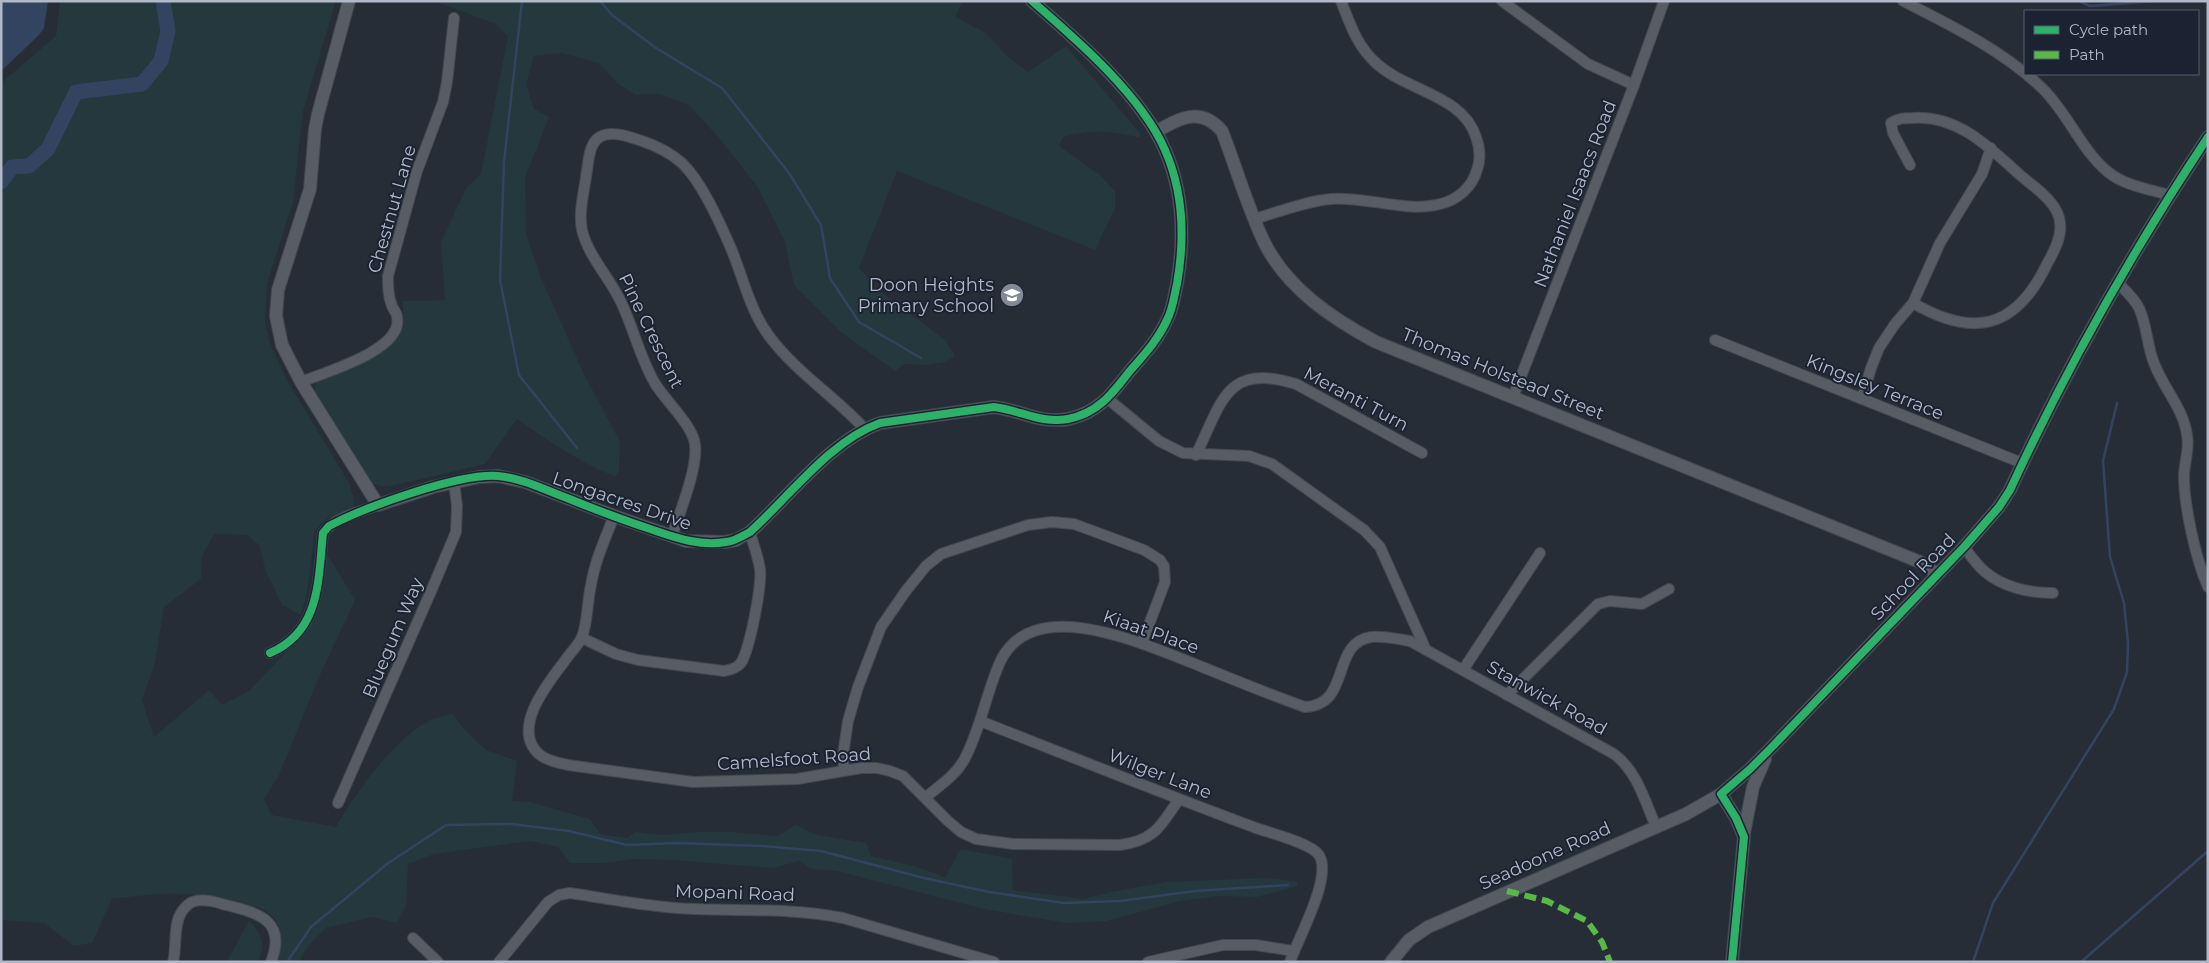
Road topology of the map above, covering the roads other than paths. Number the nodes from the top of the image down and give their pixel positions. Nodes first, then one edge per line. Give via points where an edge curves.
1 (349, 1) edge
2 (1032, 1) edge
3 (1341, 1) edge
4 (1502, 1) edge
5 (1664, 1) edge
6 (1903, 1) edge
7 (454, 18) dead end
8 (2024, 73) edge
9 (2027, 75) edge
10 (1634, 85) junction
11 (1156, 132) junction
12 (2208, 137) edge
13 (1991, 148) junction
14 (1910, 165) dead end
15 (2169, 196) junction
16 (1254, 220) junction
17 (2117, 282) junction
18 (1913, 303) junction
19 (1715, 340) dead end
20 (301, 382) junction
21 (1513, 397) junction
22 (1108, 399) junction
23 (1862, 399) junction
24 (864, 428) junction
25 (1422, 453) dead end
26 (1196, 455) junction
27 (2022, 463) junction
28 (454, 482) junction
29 (378, 505) junction
30 (614, 516) junction
31 (750, 532) junction
32 (672, 536) junction
33 (1964, 547) junction
34 (1540, 553) dead end
35 (1936, 573) junction
36 (2208, 587) edge
37 (1669, 589) dead end
38 (2053, 593) dead end
39 (582, 638) junction
40 (1387, 638) joint
41 (1142, 643) junction
42 (1426, 650) junction
43 (270, 653) dead end
44 (1463, 670) junction
45 (1507, 695) junction
46 (980, 721) junction
47 (1771, 748) junction
48 (844, 771) junction
49 (1721, 794) junction
50 (926, 797) junction
51 (1180, 799) junction
52 (338, 803) dead end
53 (1656, 827) junction
54 (1744, 837) junction
55 (413, 938) dead end
56 (1294, 951) junction
57 (173, 962) edge
58 (271, 962) edge
59 (438, 962) edge
60 (499, 962) edge
61 (994, 962) edge
62 (1148, 962) edge
63 (1290, 962) edge
64 (1391, 962) edge
65 (1732, 962) edge

1 - 20 street via 315,129 310,189 276,300 282,345
2 - 11 street, Longacres Drive via 1121,86
3 - 16 street via 1357,41 1377,64 1466,115 1480,146 1475,179 1454,200 1439,205 1332,199
4 - 10 street via 1588,64
5 - 10 street, Nathaniel Isaacs Road
6 - 8 street via 1962,32
7 - 20 street, Chestnut Lane via 443,102 417,170 388,276 388,291 397,316 392,338 379,349
9 - 15 street via 2044,89 2092,156 2108,172 2124,182
10 - 21 street, Nathaniel Isaacs Road
11 - 16 street, Thomas Holstead Street via 1192,116 1214,121 1222,131
11 - 22 street, Longacres Drive via 1180,199 1183,244 1178,276 1167,321 1152,345
12 - 15 street, School Road
13 - 14 street via 1950,123 1920,118 1895,120 1891,128
13 - 18 street via 1982,174 1940,243
13 - 18 street via 2054,207 2060,223 2052,256 2028,297 1999,320 1958,322
15 - 17 street, School Road
16 - 21 street, Thomas Holstead Street via 1277,264 1308,298 1329,314 1376,342
17 - 27 street, School Road
17 - 36 street via 2139,308 2155,366 2185,422 2188,438 2185,491 2203,577
18 - 23 street via 1879,348
19 - 23 street, Kingsley Terrace
20 - 29 street
21 - 35 street, Thomas Holstead Street via 1920,562
22 - 24 street, Longacres Drive via 1070,419 1036,418 994,407 895,420
22 - 26 street via 1159,441 1174,450
23 - 27 street, Kingsley Terrace
24 - 31 street, Longacres Drive via 825,460
24 - 32 street, Pine Crescent via 788,360 761,324 730,246 683,164 670,153 628,136 608,134 597,137 588,161 581,221 583,233 621,300 653,380 690,430 695,442 693,468
25 - 26 street, Meranti Turn via 1296,384 1262,376 1236,384 1225,396
26 - 42 street via 1249,456 1272,464 1374,539
27 - 33 street, School Road via 1999,506
28 - 29 street, Longacres Drive
28 - 30 street, Longacres Drive via 498,476 525,482
28 - 52 street, Bluegum Way via 456,532
29 - 43 street, Longacres Drive via 328,526 323,533 314,602 308,620 297,636
30 - 32 street, Longacres Drive
30 - 39 street, Camelsfoot Road via 595,567
31 - 32 street, Longacres Drive via 725,542 686,541
31 - 39 street via 761,585 744,652 740,664 733,670 638,660
33 - 35 street, School Road
33 - 38 street via 1984,571 2006,584 2033,593
34 - 44 street
35 - 47 street, School Road
37 - 45 street via 1638,605 1610,601 1598,604
39 - 48 street, Camelsfoot Road via 559,668 529,719 532,747 546,758 568,766 693,782 796,778
40 - 41 street, Kiaat Place via 1372,637 1354,645 1348,652 1332,696 1316,706 1305,707
40 - 42 street, Stanwick Road via 1410,642
41 - 46 street, Kiaat Place via 1084,627 1062,627 1025,635 1011,644 1001,662
41 - 48 street via 1165,582 1160,560 1144,550 1074,524 1052,522 1028,525 941,554 926,566 881,627 848,721
42 - 44 street, Stanwick Road
44 - 45 street, Stanwick Road
45 - 53 street, Stanwick Road via 1625,762
46 - 50 street, Kiaat Place via 963,761
46 - 51 street, Wilger Lane
47 - 49 street, School Road
47 - 54 street via 1753,787
48 - 50 street, Camelsfoot Road via 877,768 890,771 903,776
49 - 53 street, Seadoone Road
49 - 54 street
50 - 51 street, Camelsfoot Road via 961,832 976,839 1013,844 1120,845 1136,844 1149,837 1158,830
51 - 56 street, Wilger Lane via 1311,848 1318,854 1322,862 1320,885
53 - 64 street, Seadoone Road via 1428,927 1409,940
54 - 65 street
55 - 59 street
56 - 62 street via 1256,945 1223,945
56 - 63 street
57 - 58 street via 180,914 187,905 203,900 256,912 265,918 275,935
60 - 61 street, Mopani Road via 548,902 559,895 570,894 684,908 819,913

